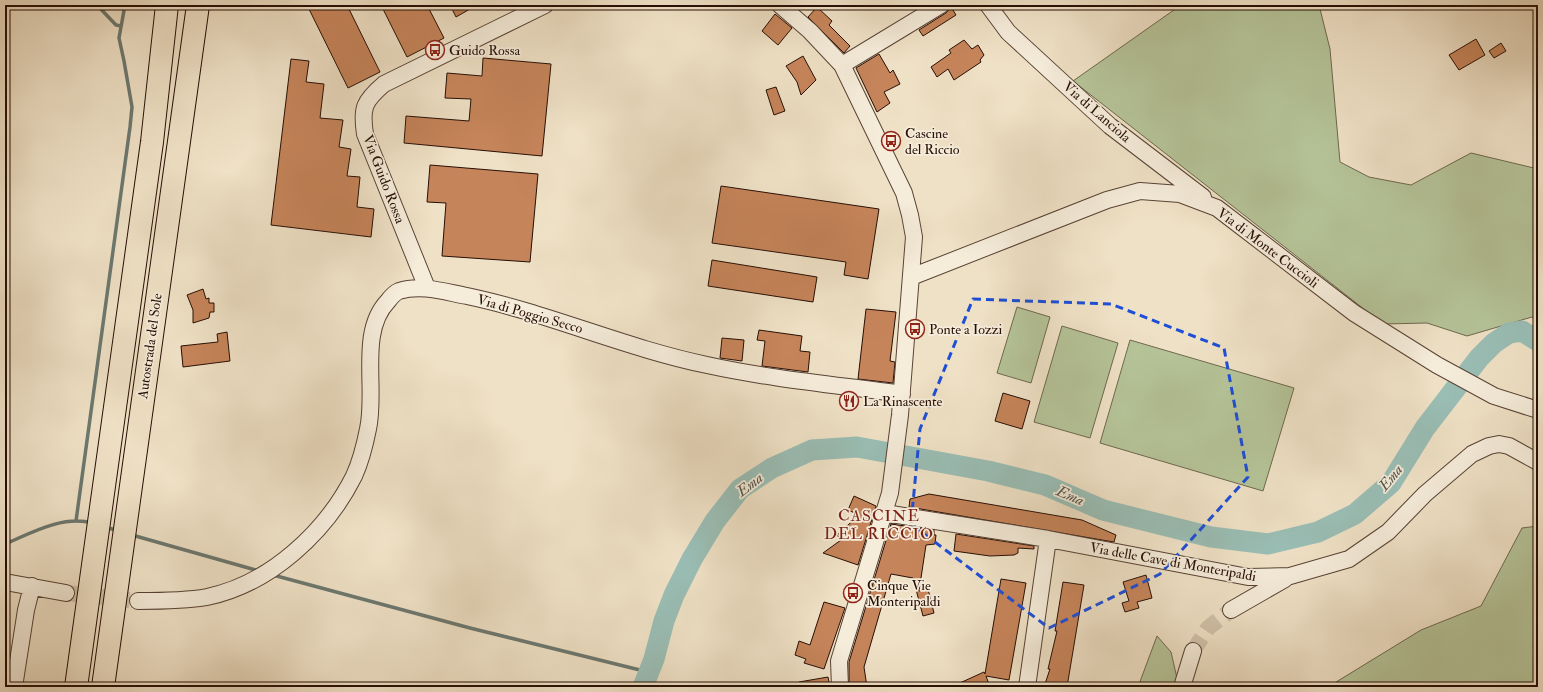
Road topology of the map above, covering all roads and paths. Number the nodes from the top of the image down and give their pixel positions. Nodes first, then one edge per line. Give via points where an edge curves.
1 (167, 5) edge
2 (198, 5) edge
3 (545, 5) edge
4 (780, 5) edge
5 (940, 5) edge
6 (988, 5) edge
7 (842, 65) junction
8 (1217, 208) junction
9 (911, 277) junction
10 (427, 288) junction
11 (902, 394) junction
12 (1538, 410) edge
13 (1538, 462) edge
14 (888, 501) junction
15 (1048, 539) junction
16 (1290, 576) junction
17 (5, 582) edge
18 (32, 586) junction
19 (66, 593) tunnel mouth
20 (138, 601) tunnel mouth
21 (1231, 610) tunnel mouth
22 (1193, 651) tunnel mouth
23 (14, 687) edge
24 (76, 687) edge
25 (103, 687) edge
26 (840, 687) edge
27 (1027, 687) edge
28 (1182, 687) edge

1 - 24 highway, Autostrada del Sole via 151,150
2 - 25 highway, Autostrada del Sole
3 - 10 street, Via Guido Rossa via 384,84 370,96 362,115 365,134
4 - 7 street via 810,31
5 - 7 street
6 - 8 street, Via di Lanciola via 1008,32 1110,126
7 - 9 street via 904,193 914,237
8 - 9 street, Via di Monte Cuccioli via 1180,194 1140,191 1107,200
8 - 12 street, Via di Monte Cuccioli via 1354,313 1437,365 1494,396
9 - 11 street
10 - 11 street, Via di Poggio Secco via 507,304 705,365
10 - 20 street, Via di Poggio Secco via 397,292 382,307 374,323 371,341 369,425 362,453 355,475 310,538 269,570 220,593 178,600
11 - 14 street
13 - 16 street, Via delle Cave di Monteripaldi via 1509,446 1489,446 1472,454 1425,494 1388,532 1349,559
14 - 15 street, Via delle Cave di Monteripaldi
14 - 26 street via 838,661
15 - 16 street, Via delle Cave di Monteripaldi via 1248,577
15 - 27 street
16 - 21 street
17 - 18 street
18 - 19 street
18 - 23 street
22 - 28 street

